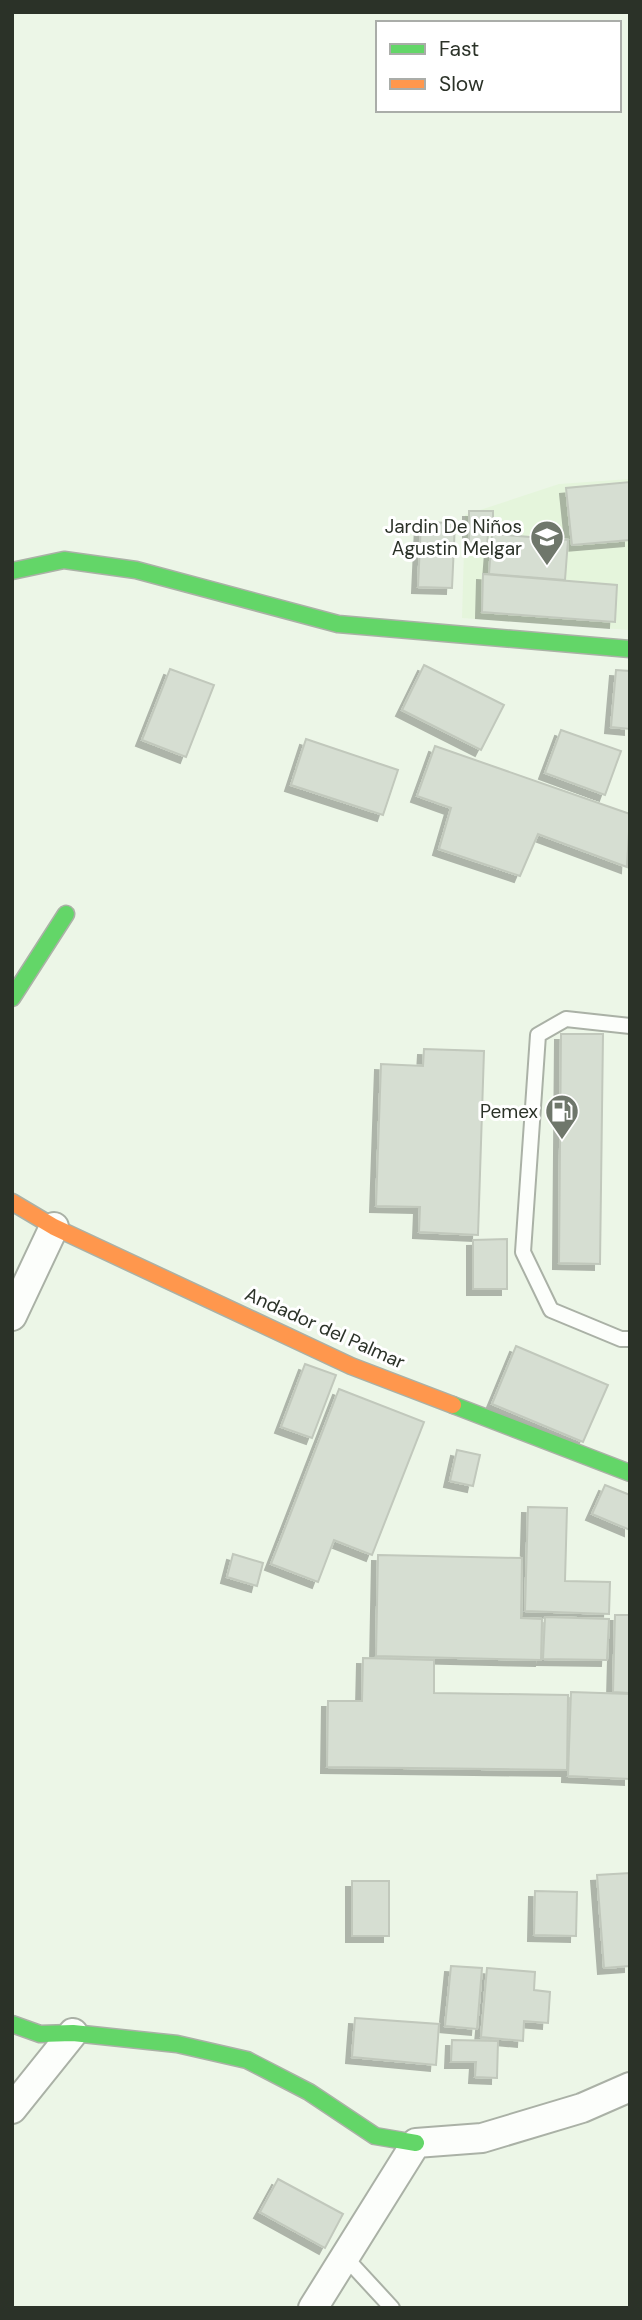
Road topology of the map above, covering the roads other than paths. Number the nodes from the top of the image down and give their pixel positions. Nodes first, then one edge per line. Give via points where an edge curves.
1 (12, 571) edge
2 (630, 649) edge
3 (66, 914) dead end
4 (12, 998) edge
5 (630, 1026) edge
6 (12, 1202) edge
7 (54, 1227) junction
8 (12, 1316) edge
9 (630, 1339) edge
10 (630, 1473) edge
11 (12, 2024) edge
12 (73, 2033) junction
13 (630, 2087) edge
14 (12, 2109) edge
15 (416, 2143) junction
16 (345, 2257) junction
17 (313, 2308) edge
18 (392, 2308) edge

1 - 2 street via 64,559 136,570 338,624
3 - 4 street
5 - 9 lane via 566,1018 538,1035 523,1252 551,1310
6 - 7 street, Andador del Palmar
7 - 8 street
7 - 10 street, Andador del Palmar via 351,1366
11 - 12 street via 40,2034
12 - 14 street
12 - 15 street via 177,2044 247,2060 309,2092 375,2136
13 - 15 street via 582,2108 482,2137
15 - 16 street
16 - 17 street
16 - 18 lane

